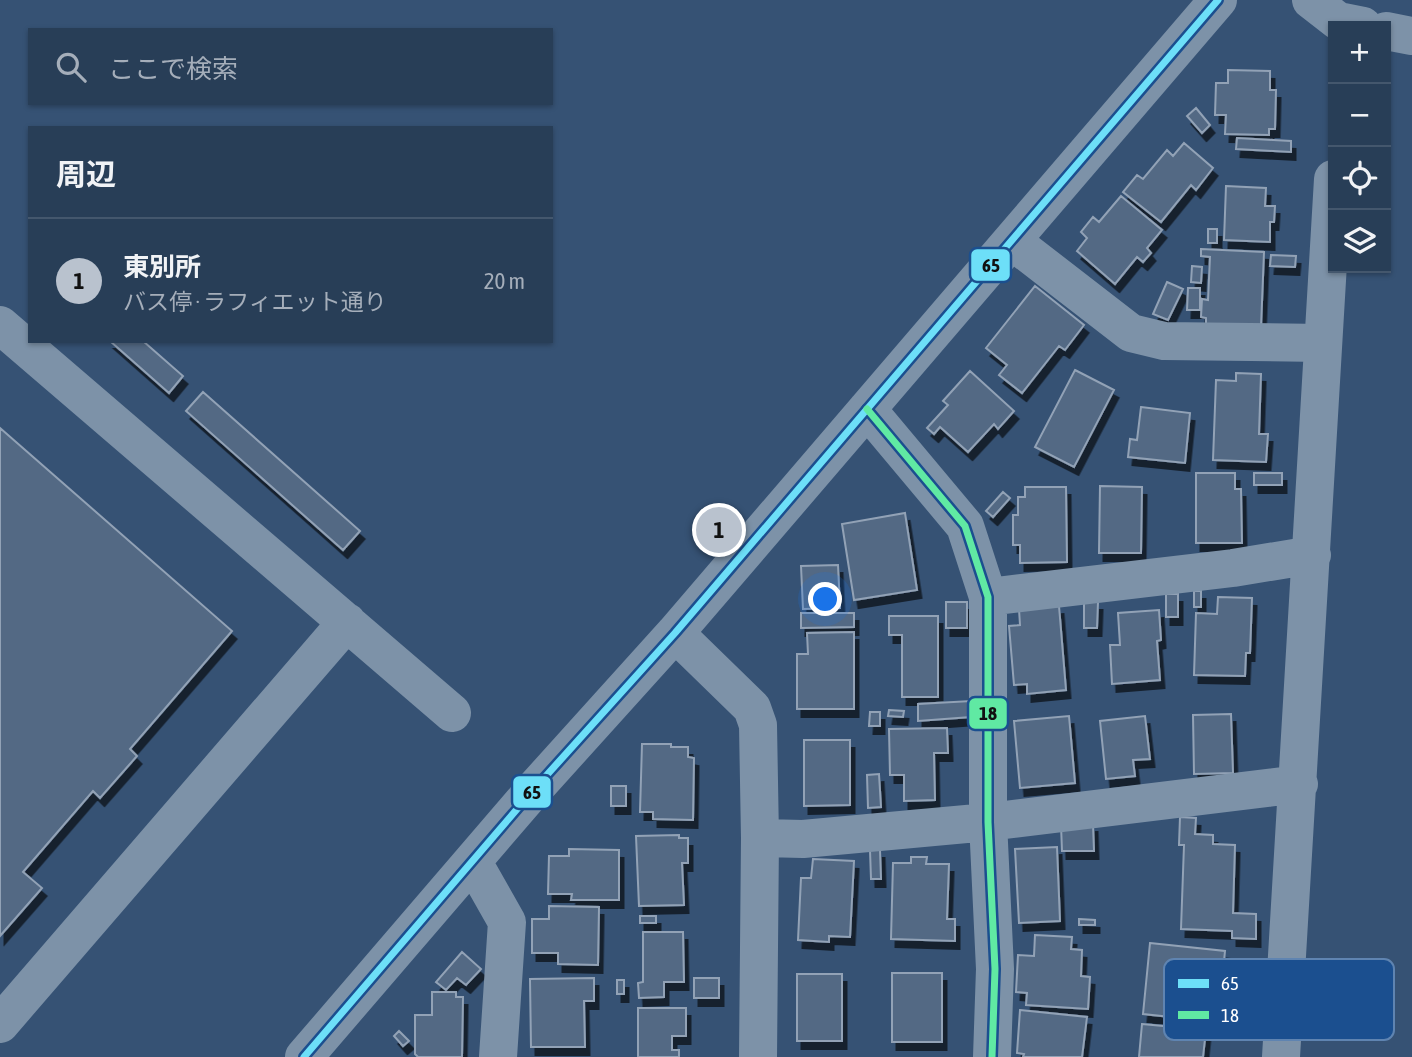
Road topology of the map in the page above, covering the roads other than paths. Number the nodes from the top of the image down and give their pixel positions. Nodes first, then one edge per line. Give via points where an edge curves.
1 (1219, 0) edge
2 (1391, 32) edge
3 (1412, 36) edge
4 (1331, 210) edge
5 (1012, 241) junction
6 (0, 325) edge
7 (1323, 343) junction
8 (867, 410) junction
9 (1312, 555) junction
10 (988, 597) junction
11 (347, 622) junction
12 (675, 633) junction
13 (452, 713) dead end
14 (1299, 784) junction
15 (989, 822) junction
16 (760, 838) junction
17 (473, 862) junction
18 (1287, 959) edge
19 (0, 1024) edge
20 (758, 1050) edge
21 (303, 1057) edge
22 (498, 1057) edge
23 (992, 1057) edge

1 - 5 street
2 - 3 street
4 - 7 street
5 - 7 street via 1131,333 1164,341
5 - 8 street
6 - 11 street
7 - 9 street
8 - 10 street via 965,526
8 - 12 street
9 - 10 street
9 - 14 street
10 - 15 street
11 - 13 street
11 - 19 street
12 - 16 street via 752,708 758,725
12 - 17 street
14 - 15 street
14 - 18 street
15 - 16 street via 803,839
15 - 23 street via 995,969
16 - 20 street
17 - 21 street
17 - 22 street via 507,922

